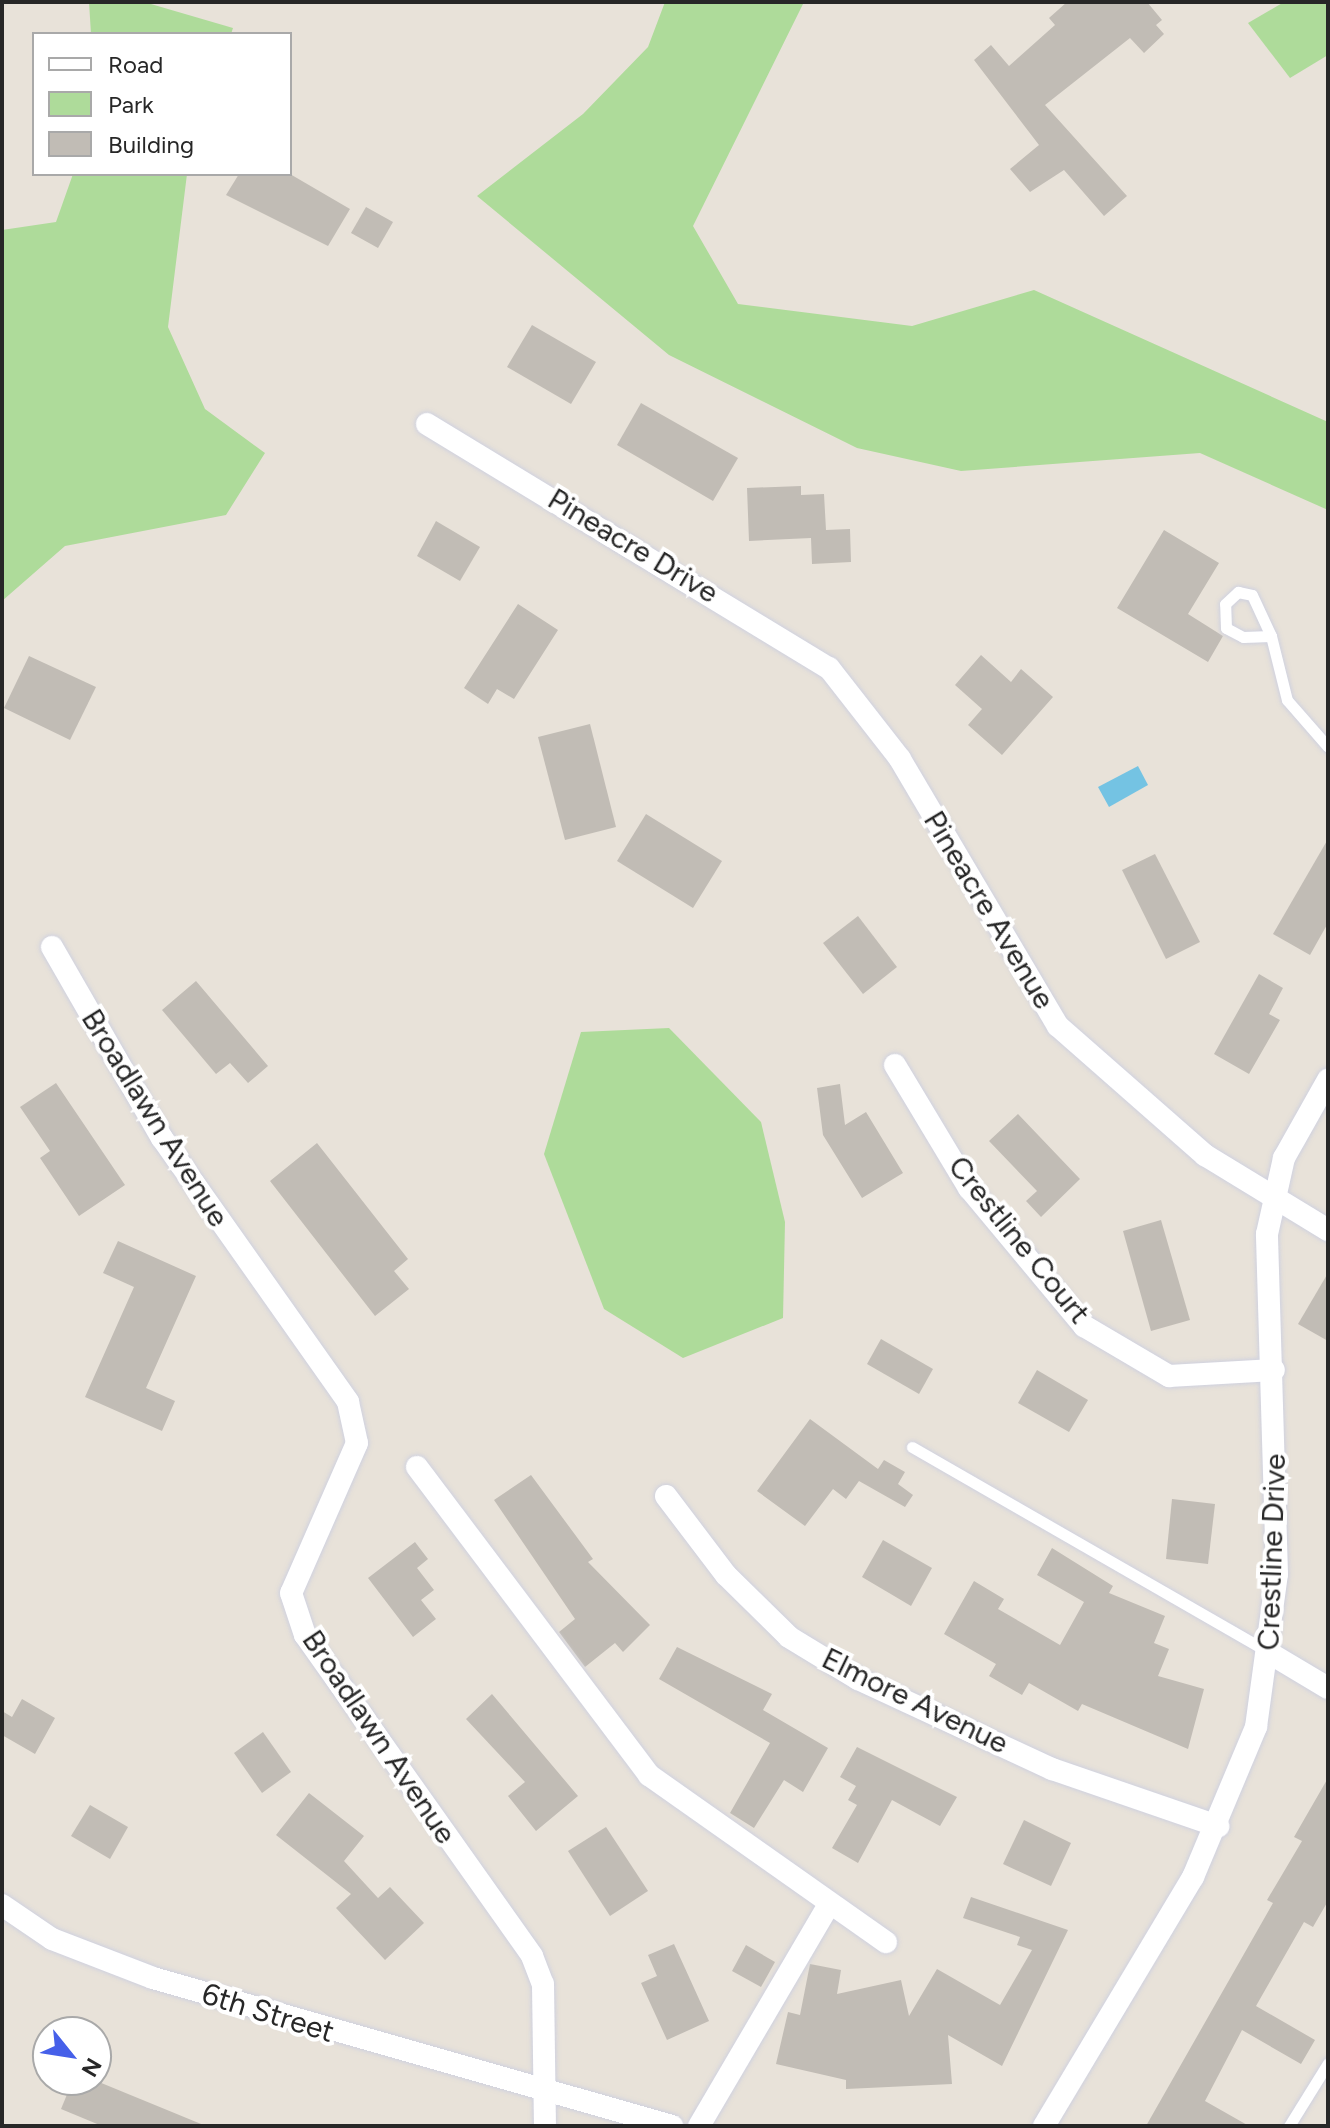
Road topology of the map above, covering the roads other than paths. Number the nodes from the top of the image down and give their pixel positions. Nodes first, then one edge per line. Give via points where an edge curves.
1 (427, 424) dead end
2 (1271, 636) junction
3 (835, 674) joint
4 (1328, 747) edge
5 (52, 947) dead end
6 (895, 1065) dead end
7 (1328, 1080) edge
8 (1275, 1198) junction
9 (1328, 1230) edge
10 (1274, 1370) junction
11 (912, 1447) dead end
12 (417, 1467) dead end
13 (666, 1496) dead end
14 (1271, 1654) junction
15 (1328, 1688) edge
16 (1218, 1826) junction
17 (2, 1905) edge
18 (828, 1906) junction
19 (886, 1942) dead end
20 (1328, 2063) edge
21 (545, 2093) junction
22 (545, 2126) edge
23 (672, 2126) edge
24 (699, 2126) edge
25 (1044, 2126) edge
26 (1289, 2126) edge

1 - 3 street, Pineacre Drive via 789,638
2 - 2 lane via 1252,595 1238,592 1225,604 1226,628 1243,637
2 - 4 lane via 1287,700
3 - 8 street, Pineacre Avenue via 900,759 1058,1026 1205,1155
5 - 21 street, Broadlawn Avenue via 162,1138 348,1402 357,1443 291,1593 305,1635 532,1956 543,1984
6 - 10 street, Crestline Court via 969,1188 1084,1326 1169,1376
7 - 8 street, Crestline Drive via 1284,1158
8 - 9 street, Pineacre Avenue
8 - 10 street, Crestline Drive via 1267,1234
10 - 14 street, Crestline Drive
11 - 14 lane
12 - 18 street via 622,1747 649,1775
13 - 16 street, Elmore Avenue via 726,1575 789,1637 858,1679 1052,1769
14 - 15 street
14 - 16 street, Crestline Drive via 1256,1727
16 - 25 street, Crestline Drive
17 - 21 street, 6th Street via 89,1956
18 - 19 street
18 - 24 street
20 - 26 lane
21 - 22 street, Broadlawn Avenue
21 - 23 street, 6th Street

